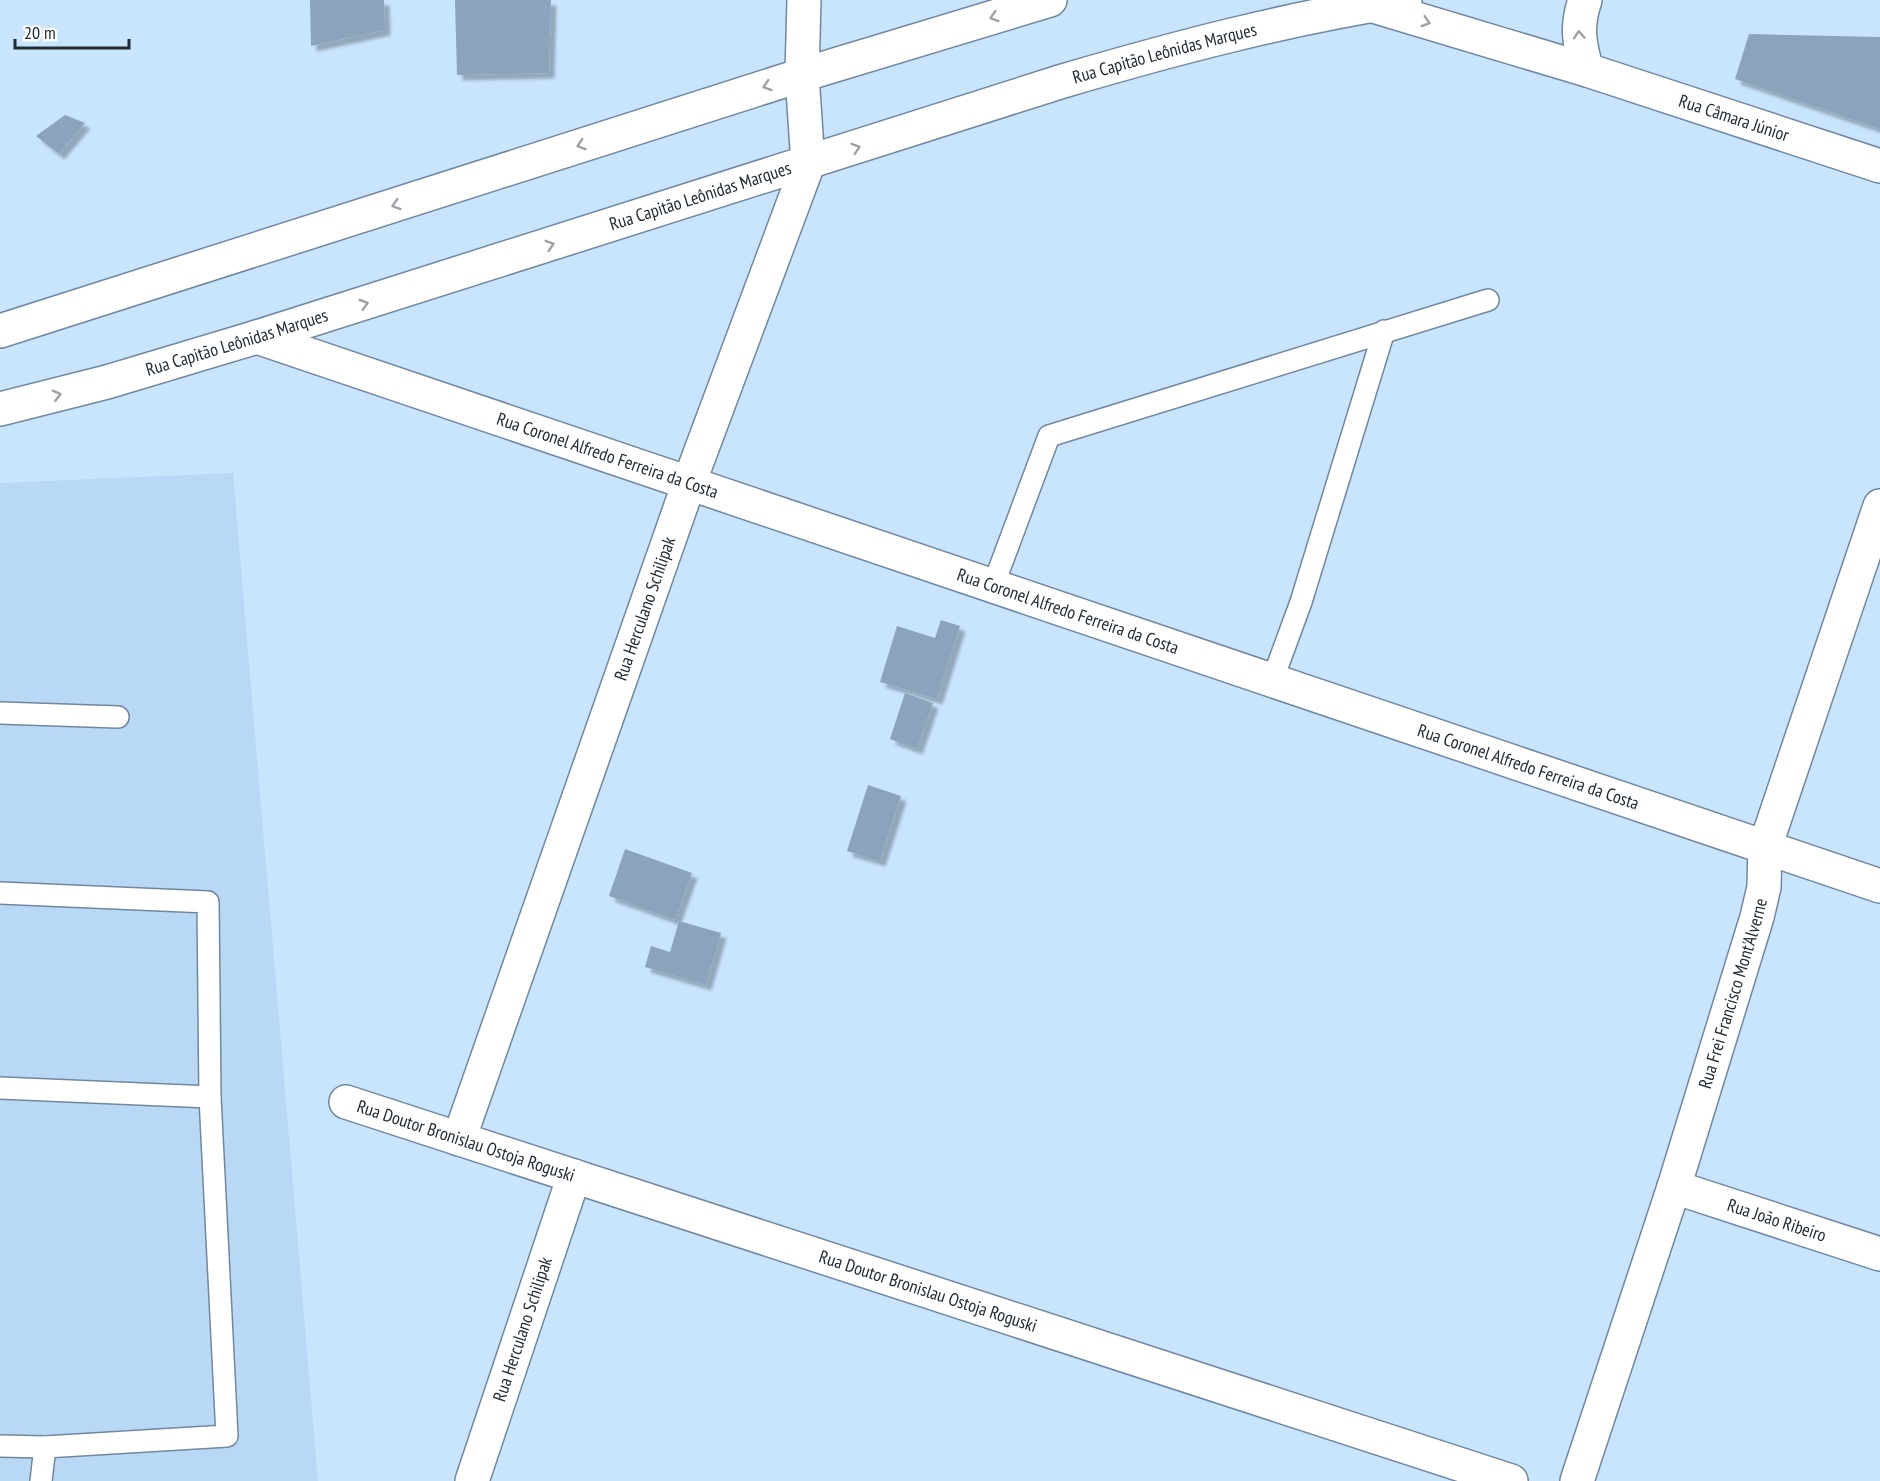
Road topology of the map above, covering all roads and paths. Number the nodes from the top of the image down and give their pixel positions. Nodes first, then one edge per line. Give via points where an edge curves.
1 (804, 0) edge
2 (1050, 0) edge
3 (1405, 0) edge
4 (1585, 0) edge
5 (1370, 5) junction
6 (1587, 70) junction
7 (802, 75) junction
8 (808, 164) junction
9 (1880, 166) edge
10 (1488, 300) dead end
11 (0, 331) edge
12 (1384, 331) junction
13 (257, 337) junction
14 (0, 409) edge
15 (689, 483) junction
16 (1880, 506) edge
17 (993, 586) junction
18 (1272, 681) junction
19 (0, 713) edge
20 (118, 717) dead end
21 (1765, 847) junction
22 (1880, 886) edge
23 (0, 893) edge
24 (0, 1088) edge
25 (210, 1097) junction
26 (346, 1102) dead end
27 (459, 1139) junction
28 (574, 1176) junction
29 (1674, 1187) junction
30 (1880, 1254) edge
31 (0, 1446) edge
32 (45, 1447) junction
33 (41, 1481) edge
34 (472, 1481) edge
35 (1511, 1481) edge
36 (1577, 1481) edge

1 - 7 street, Rua Herculano Schilipak
2 -> 7 street
3 - 5 street, Rua Capitão Leônidas Marques
6 -> 4 street via 1578,42 1578,20
5 -> 6 street, Rua Câmara Júnior
8 -> 5 street, Rua Capitão Leônidas Marques via 1164,51
6 - 9 street, Rua Câmara Júnior
7 - 8 street, Rua Herculano Schilipak
7 -> 11 street
13 -> 8 street, Rua Capitão Leônidas Marques
8 - 15 street, Rua Herculano Schilipak
10 - 12 lane
12 - 17 lane via 1048,436
12 - 18 lane via 1301,602
14 -> 13 street, Rua Capitão Leônidas Marques
13 - 15 street, Rua Coronel Alfredo Ferreira da Costa
15 - 17 street, Rua Coronel Alfredo Ferreira da Costa
15 - 27 street, Rua Herculano Schilipak
16 - 21 street, Rua Frei Francisco Mont'Alverne
17 - 18 street, Rua Coronel Alfredo Ferreira da Costa
18 - 21 street, Rua Coronel Alfredo Ferreira da Costa
19 - 20 lane
21 - 22 street, Rua Coronel Alfredo Ferreira da Costa
21 - 29 street, Rua Frei Francisco Mont'Alverne via 1764,887 1757,917
23 - 25 lane via 208,902
24 - 25 lane
25 - 32 lane via 227,1436
26 - 27 street, Rua Doutor Bronislau Ostoja Roguski
27 - 28 street, Rua Doutor Bronislau Ostoja Roguski
28 - 34 street, Rua Herculano Schilipak
28 - 35 street, Rua Doutor Bronislau Ostoja Roguski
29 - 30 street, Rua João Ribeiro
29 - 36 street, Rua Frei Francisco Mont'Alverne
31 - 32 lane
32 - 33 lane

